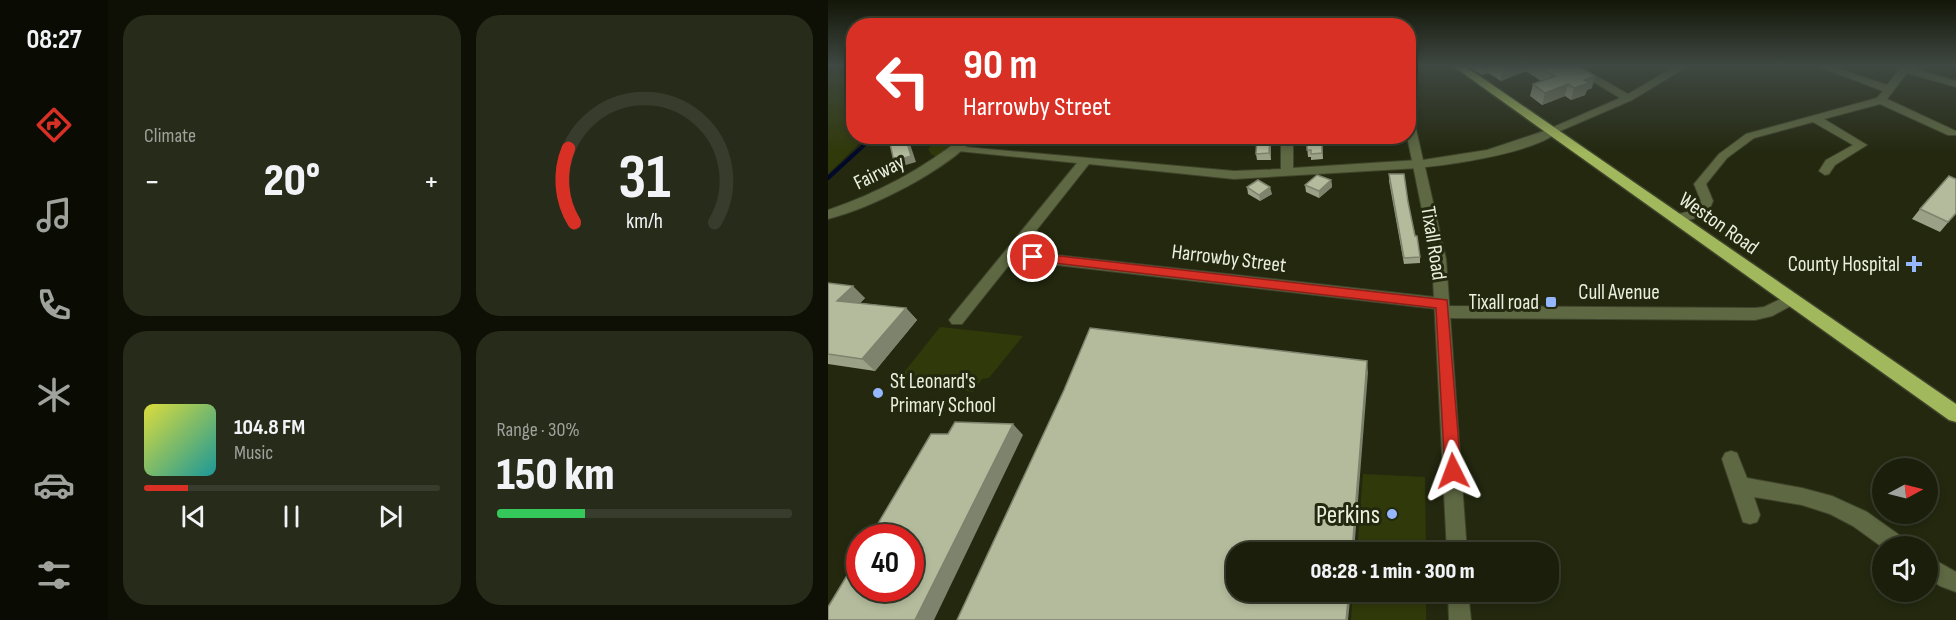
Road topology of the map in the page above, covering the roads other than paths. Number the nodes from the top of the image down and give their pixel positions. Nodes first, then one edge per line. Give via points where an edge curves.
1 (1500, 95) edge
2 (1623, 95) edge
3 (1633, 95) edge
4 (1886, 95) edge
5 (1628, 98) junction
6 (1881, 100) junction
7 (1814, 118) junction
8 (1553, 131) junction
9 (1952, 133) dead end
10 (963, 144) edge
11 (1287, 144) edge
12 (1414, 144) edge
13 (958, 148) junction
14 (1086, 160) junction
15 (1419, 164) junction
16 (1825, 171) dead end
17 (1287, 172) junction
18 (828, 215) edge
19 (1677, 219) junction
20 (1010, 255) junction
21 (1791, 299) junction
22 (1443, 308) junction
23 (957, 320) dead end
24 (1956, 414) edge
25 (1731, 459) dead end
26 (1741, 486) junction
27 (1750, 515) dead end
28 (1884, 536) edge
29 (1456, 542) edge
30 (1938, 572) edge
31 (1956, 582) edge
32 (1459, 602) edge
33 (1460, 620) edge

1 - 8 highway, Weston Road
2 - 5 street
3 - 5 street
4 - 6 street
5 - 8 street
6 - 7 street
6 - 9 street
7 - 16 street via 1861,145 1830,163
7 - 19 street via 1750,136 1723,156 1700,184 1707,201 1702,212
8 - 15 street via 1494,154
8 - 19 highway, Weston Road
10 - 13 street, Fairway
11 - 17 street
12 - 15 street, Tixall Road
13 - 14 street
13 - 18 street, Fairway via 876,197
14 - 17 street via 1234,175
14 - 20 street
15 - 17 street
15 - 22 street, Tixall Road via 1439,259
19 - 21 highway, Weston Road
20 - 22 street, Harrowby Street
20 - 23 street
21 - 22 street, Cull Avenue via 1755,314
21 - 24 highway, Weston Road
22 - 29 street, Tixall Road
25 - 26 street
26 - 27 street
26 - 28 street via 1833,505
30 - 31 street
32 - 33 street

